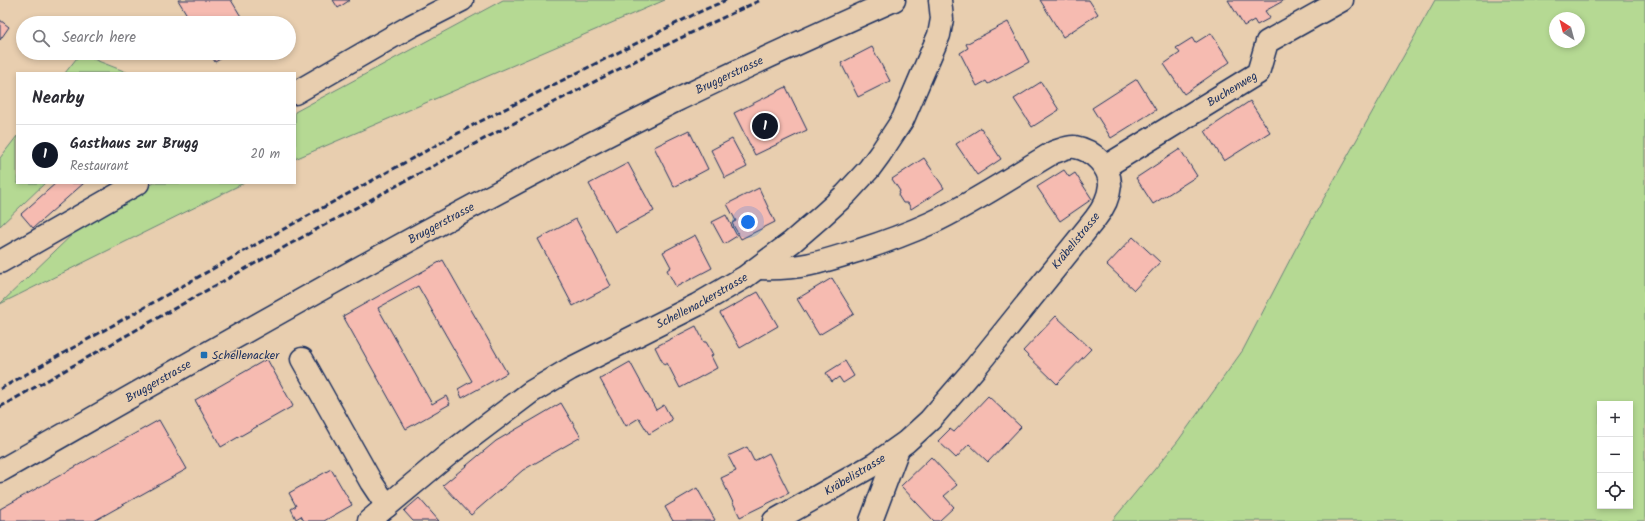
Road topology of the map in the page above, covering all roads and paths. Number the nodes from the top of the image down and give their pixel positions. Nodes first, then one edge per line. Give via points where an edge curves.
1 (462, 0) edge
2 (894, 0) edge
3 (940, 0) edge
4 (1342, 0) edge
5 (296, 92) edge
6 (1105, 167) junction
7 (136, 184) edge
8 (0, 262) edge
9 (760, 268) junction
10 (302, 359) dead end
11 (898, 449) junction
12 (0, 471) edge
13 (387, 506) junction
14 (369, 521) edge
15 (774, 521) edge
16 (871, 521) edge

1 - 5 street
2 - 12 street, Bruggerstrasse via 672,102 444,221
3 - 9 street, Schellenackerstrasse via 942,19 939,35 903,119 880,154 846,194
4 - 6 street, Buchenweg via 1267,42 1258,73
6 - 9 street via 1089,152 1074,147 1064,148 931,223 888,241 810,265
6 - 11 street, Kräbelistrasse via 1110,186 1106,203 1098,215 946,403
7 - 8 street
9 - 13 street, Schellenackerstrasse via 697,305 570,369 531,392 449,454
10 - 13 street
11 - 15 street, Kräbelistrasse
11 - 16 street
13 - 14 street, Schellenackerstrasse

